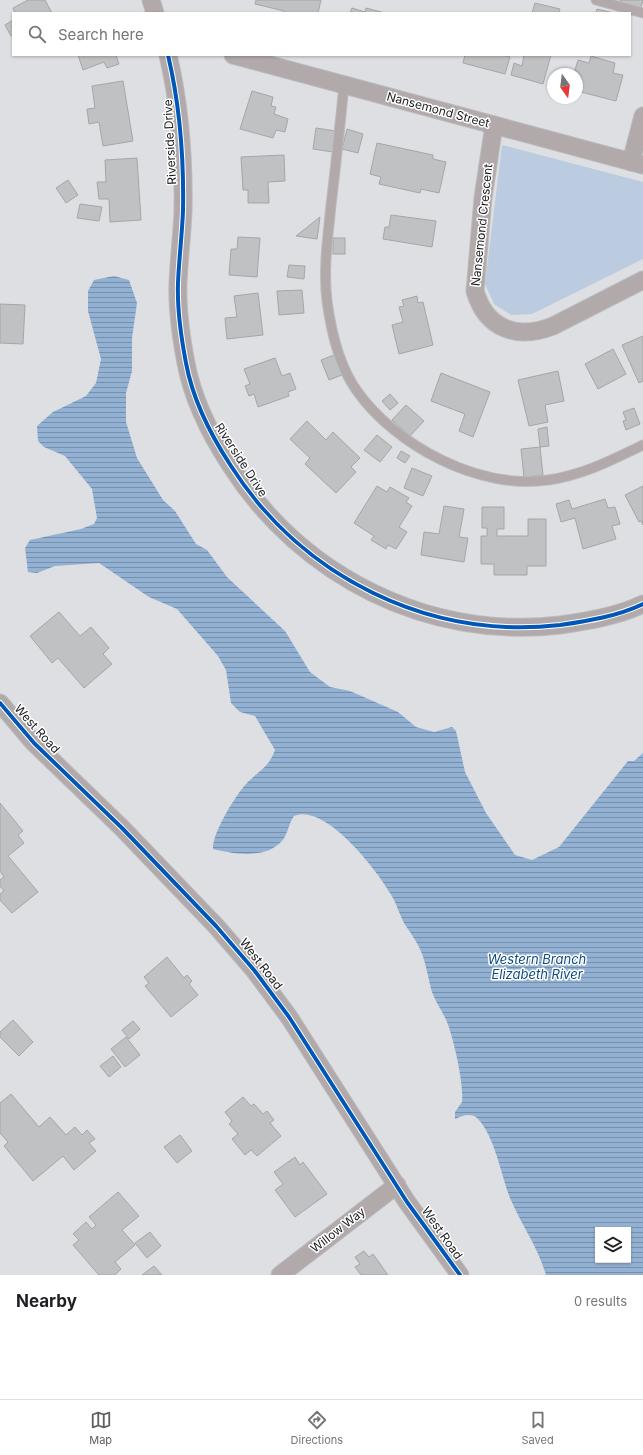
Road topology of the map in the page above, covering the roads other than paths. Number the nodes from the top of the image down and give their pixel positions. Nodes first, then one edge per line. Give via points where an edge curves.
1 (151, 0) edge
2 (596, 0) edge
3 (155, 12) edge
4 (643, 13) edge
5 (168, 56) edge
6 (237, 56) edge
7 (344, 85) junction
8 (643, 116) edge
9 (494, 125) junction
10 (637, 163) edge
11 (643, 280) edge
12 (643, 444) edge
13 (643, 604) edge
14 (0, 703) edge
15 (397, 1185) junction
16 (280, 1275) edge
17 (460, 1275) edge

1 - 3 street
2 - 4 lane
5 - 13 street, Riverside Drive via 176,90 182,147 183,212 178,285 180,326 186,365 197,402 212,437 262,509 305,550 337,574 366,590 415,610 458,621 501,627 542,627 583,622 631,610
6 - 7 street, Nansemond Street
7 - 9 street, Nansemond Street
7 - 12 lane via 326,251 327,300 333,334 356,391 400,436 428,453 485,476 546,480 576,475 600,467
8 - 10 street
9 - 10 street, Nansemond Street
9 - 11 street, Nansemond Crescent via 483,198 475,291 479,305 487,317 502,327 521,333 537,332
14 - 15 street, West Road via 34,743 122,828 216,926 254,970 289,1017
15 - 16 street, Willow Way
15 - 17 street, West Road

